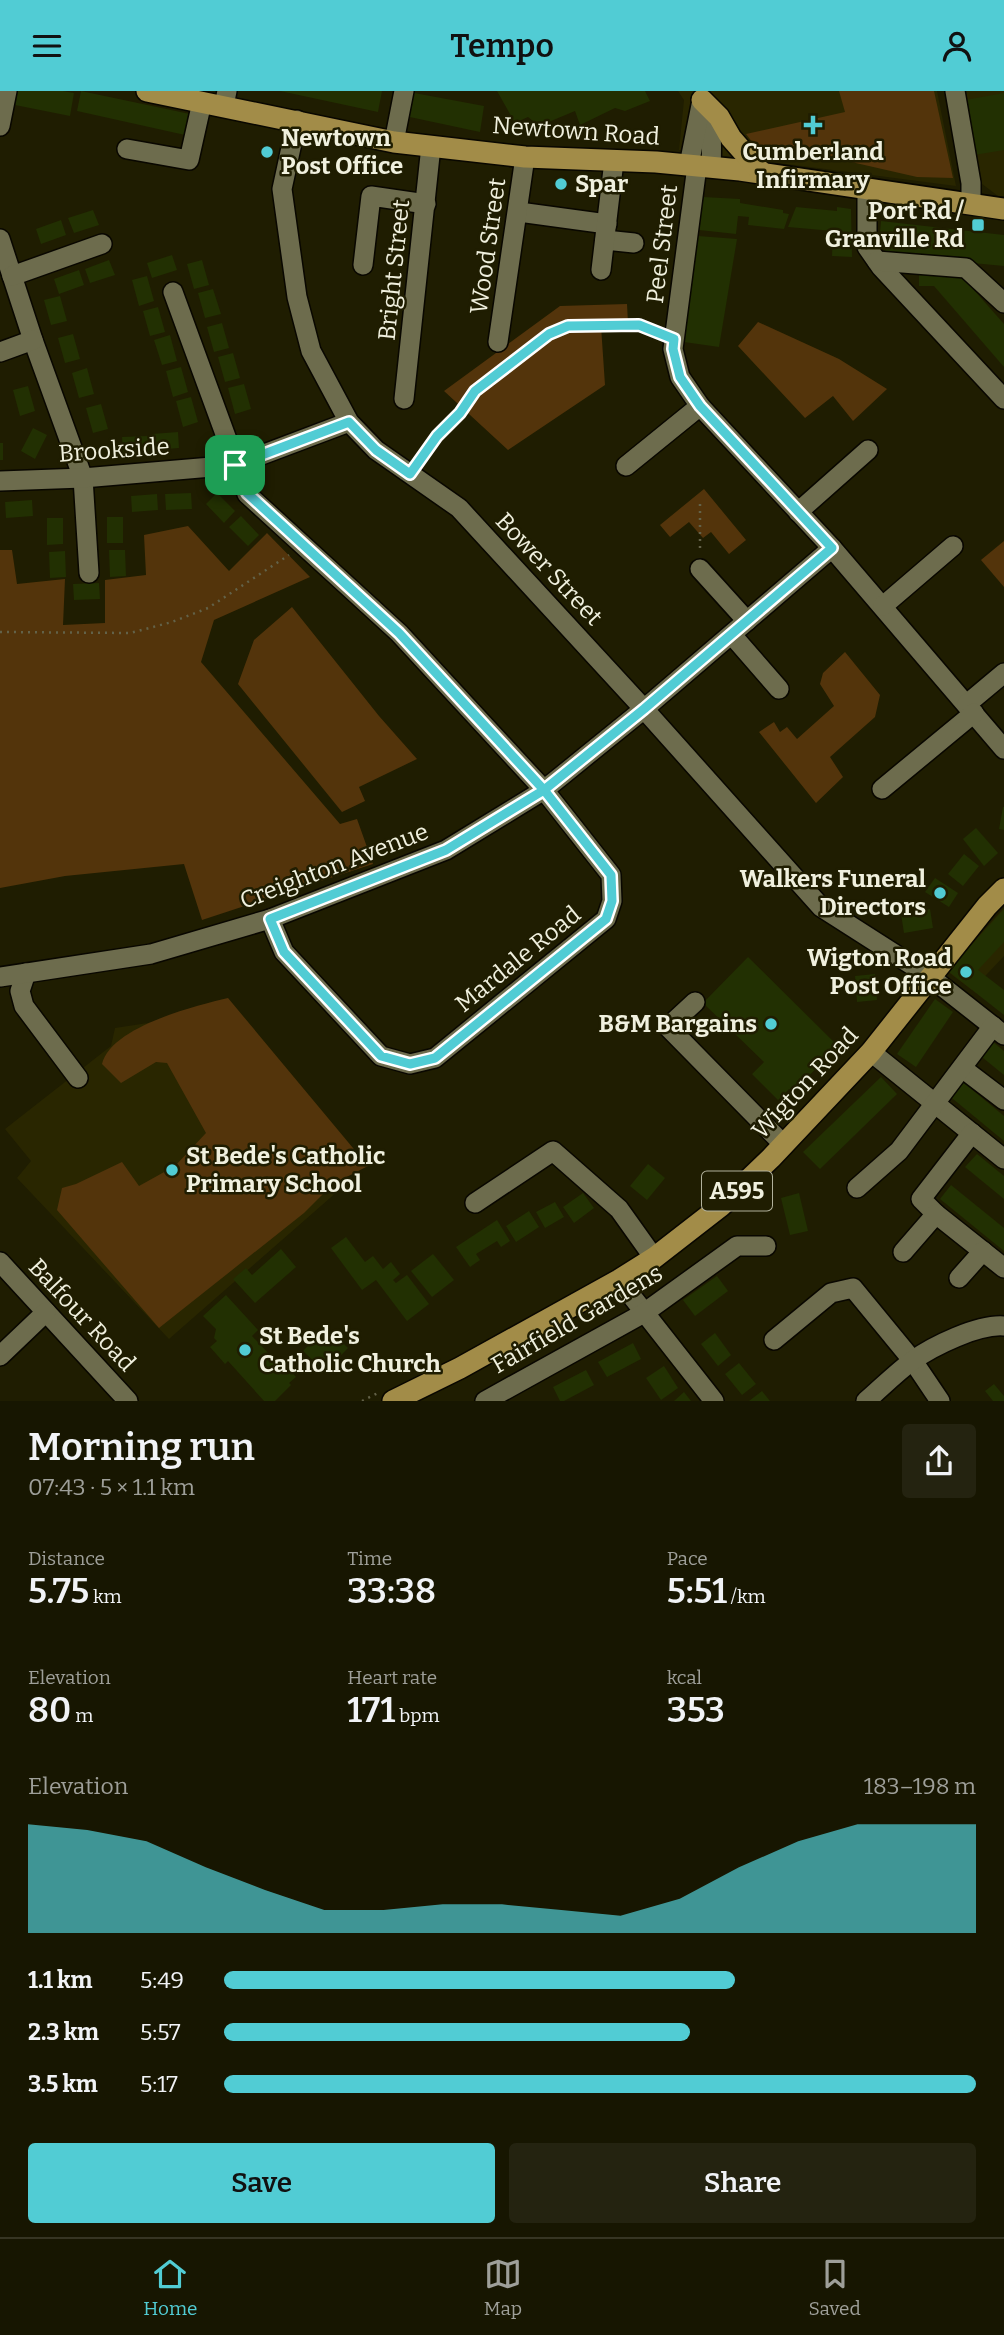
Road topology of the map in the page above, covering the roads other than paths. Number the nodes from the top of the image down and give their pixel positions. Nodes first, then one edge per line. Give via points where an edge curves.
1 (6, 91) edge
2 (147, 91) edge
3 (404, 91) edge
4 (955, 91) edge
5 (961, 91) edge
6 (700, 95) edge
7 (225, 98) edge
8 (202, 102) junction
9 (297, 120) junction
10 (0, 126) edge
11 (394, 142) junction
12 (430, 146) junction
13 (127, 149) dead end
14 (526, 157) junction
15 (614, 160) junction
16 (699, 166) junction
17 (762, 173) junction
18 (867, 188) junction
19 (426, 204) junction
20 (971, 204) junction
21 (1004, 209) edge
22 (519, 212) junction
23 (606, 232) junction
24 (0, 239) edge
25 (634, 243) dead end
26 (102, 244) dead end
27 (877, 261) junction
28 (363, 265) dead end
29 (601, 271) dead end
30 (12, 276) junction
31 (173, 292) dead end
32 (1004, 303) edge
33 (33, 340) junction
34 (498, 342) dead end
35 (0, 352) edge
36 (404, 399) dead end
37 (1004, 399) edge
38 (700, 406) junction
39 (349, 422) junction
40 (868, 450) dead end
41 (235, 465) junction
42 (626, 466) dead end
43 (83, 478) junction
44 (0, 481) edge
45 (798, 512) junction
46 (953, 546) dead end
47 (832, 548) junction
48 (700, 569) road end
49 (89, 573) dead end
50 (883, 606) junction
51 (747, 621) junction
52 (732, 635) junction
53 (1004, 673) edge
54 (779, 689) dead end
55 (970, 708) junction
56 (644, 709) junction
57 (1004, 748) edge
58 (881, 789) dead end
59 (544, 790) junction
60 (1004, 889) edge
61 (270, 919) junction
62 (26, 973) junction
63 (929, 976) junction
64 (0, 977) edge
65 (695, 1002) dead end
66 (998, 1030) edge
67 (872, 1052) junction
68 (962, 1068) junction
69 (78, 1078) dead end
70 (1004, 1100) edge
71 (936, 1103) junction
72 (972, 1133) junction
73 (784, 1145) junction
74 (1004, 1159) edge
75 (857, 1188) dead end
76 (475, 1203) dead end
77 (936, 1214) junction
78 (766, 1246) dead end
79 (982, 1251) junction
80 (903, 1252) dead end
81 (654, 1258) junction
82 (0, 1262) edge
83 (1004, 1268) edge
84 (959, 1278) dead end
85 (619, 1280) junction
86 (46, 1313) junction
87 (644, 1313) junction
88 (1004, 1327) edge
89 (774, 1340) dead end
90 (0, 1356) edge
91 (913, 1361) junction
92 (389, 1395) edge
93 (128, 1401) edge
94 (485, 1401) edge
95 (714, 1401) edge
96 (866, 1401) edge
97 (940, 1401) edge

1 - 10 street
2 - 8 main road, Newtown Road
3 - 11 street
4 - 5 street
4 - 20 street
6 - 16 street, Peel Street
6 - 17 main road
7 - 8 main road, Newtown Road
7 - 9 main road, Newtown Road
8 - 13 street via 189,160
9 - 11 main road, Newtown Road
9 - 39 street, Bower Street via 282,189 297,297 311,351
11 - 12 main road, Newtown Road
12 - 14 main road, Newtown Road
12 - 19 street, Bright Street
14 - 15 main road, Newtown Road
14 - 22 street, Wood Street
15 - 16 main road, Newtown Road
15 - 23 street
16 - 17 main road, Newtown Road
16 - 38 street, Peel Street via 673,349 680,377
17 - 18 main road, Newtown Road
18 - 20 main road, Newtown Road
18 - 27 street via 867,247
19 - 28 street via 371,196
19 - 36 street, Bright Street
20 - 21 main road, Newtown Road
22 - 23 street
22 - 34 street, Wood Street
23 - 25 street
23 - 29 street
24 - 30 street
26 - 30 street
27 - 32 street via 966,268
27 - 37 street
30 - 33 street
31 - 41 street, Mardale Road
33 - 35 street
33 - 43 street
38 - 42 street
38 - 45 street, Peel Street
39 - 41 street, Brookside
39 - 56 street, Bower Street via 376,450 458,508
40 - 45 street
41 - 43 street, Brookside
41 - 59 street, Mardale Road via 247,493 399,633
43 - 44 street, Brookside
43 - 49 street
45 - 47 street, Peel Street
46 - 50 street
47 - 50 street, Peel Street
47 - 51 street, Creighton Avenue
48 - 51 street
50 - 55 street, Peel Street
51 - 52 street, Creighton Avenue
52 - 54 street
52 - 56 street, Creighton Avenue
53 - 55 street
55 - 57 street, Peel Street
55 - 58 street
56 - 59 street, Creighton Avenue
56 - 63 street, Bower Street via 821,907
59 - 61 street, Creighton Avenue via 446,850
59 - 61 street, Mardale Road via 611,875 612,901 606,919 435,1058 410,1064 381,1056 284,952
60 - 63 main road, Wigton Road / A595
61 - 62 street, Creighton Avenue via 152,954
62 - 64 street, Creighton Avenue
62 - 69 street via 20,991 24,1006
63 - 66 street, Bower Street
63 - 67 main road, Wigton Road / A595
65 - 73 street via 668,1027
66 - 68 street
67 - 71 street
67 - 73 main road, Wigton Road / A595
68 - 70 street
68 - 71 street
71 - 72 street
71 - 75 street via 899,1151
72 - 74 street
72 - 77 street via 921,1199
73 - 81 main road, Wigton Road / A595 via 721,1206
76 - 81 street via 553,1151 619,1209
77 - 79 street
77 - 80 street
78 - 87 street, Fairfield Gardens via 737,1246
79 - 83 street
79 - 84 street
81 - 85 main road, Wigton Road / A595
82 - 86 street, Balfour Road
85 - 87 street
85 - 92 main road, Wigton Road / A595 via 460,1368
86 - 90 street
86 - 93 street, Balfour Road
87 - 94 street, Fairfield Gardens
87 - 95 street
88 - 91 street via 962,1335
89 - 91 street via 831,1293 853,1288
91 - 96 street
91 - 97 street

